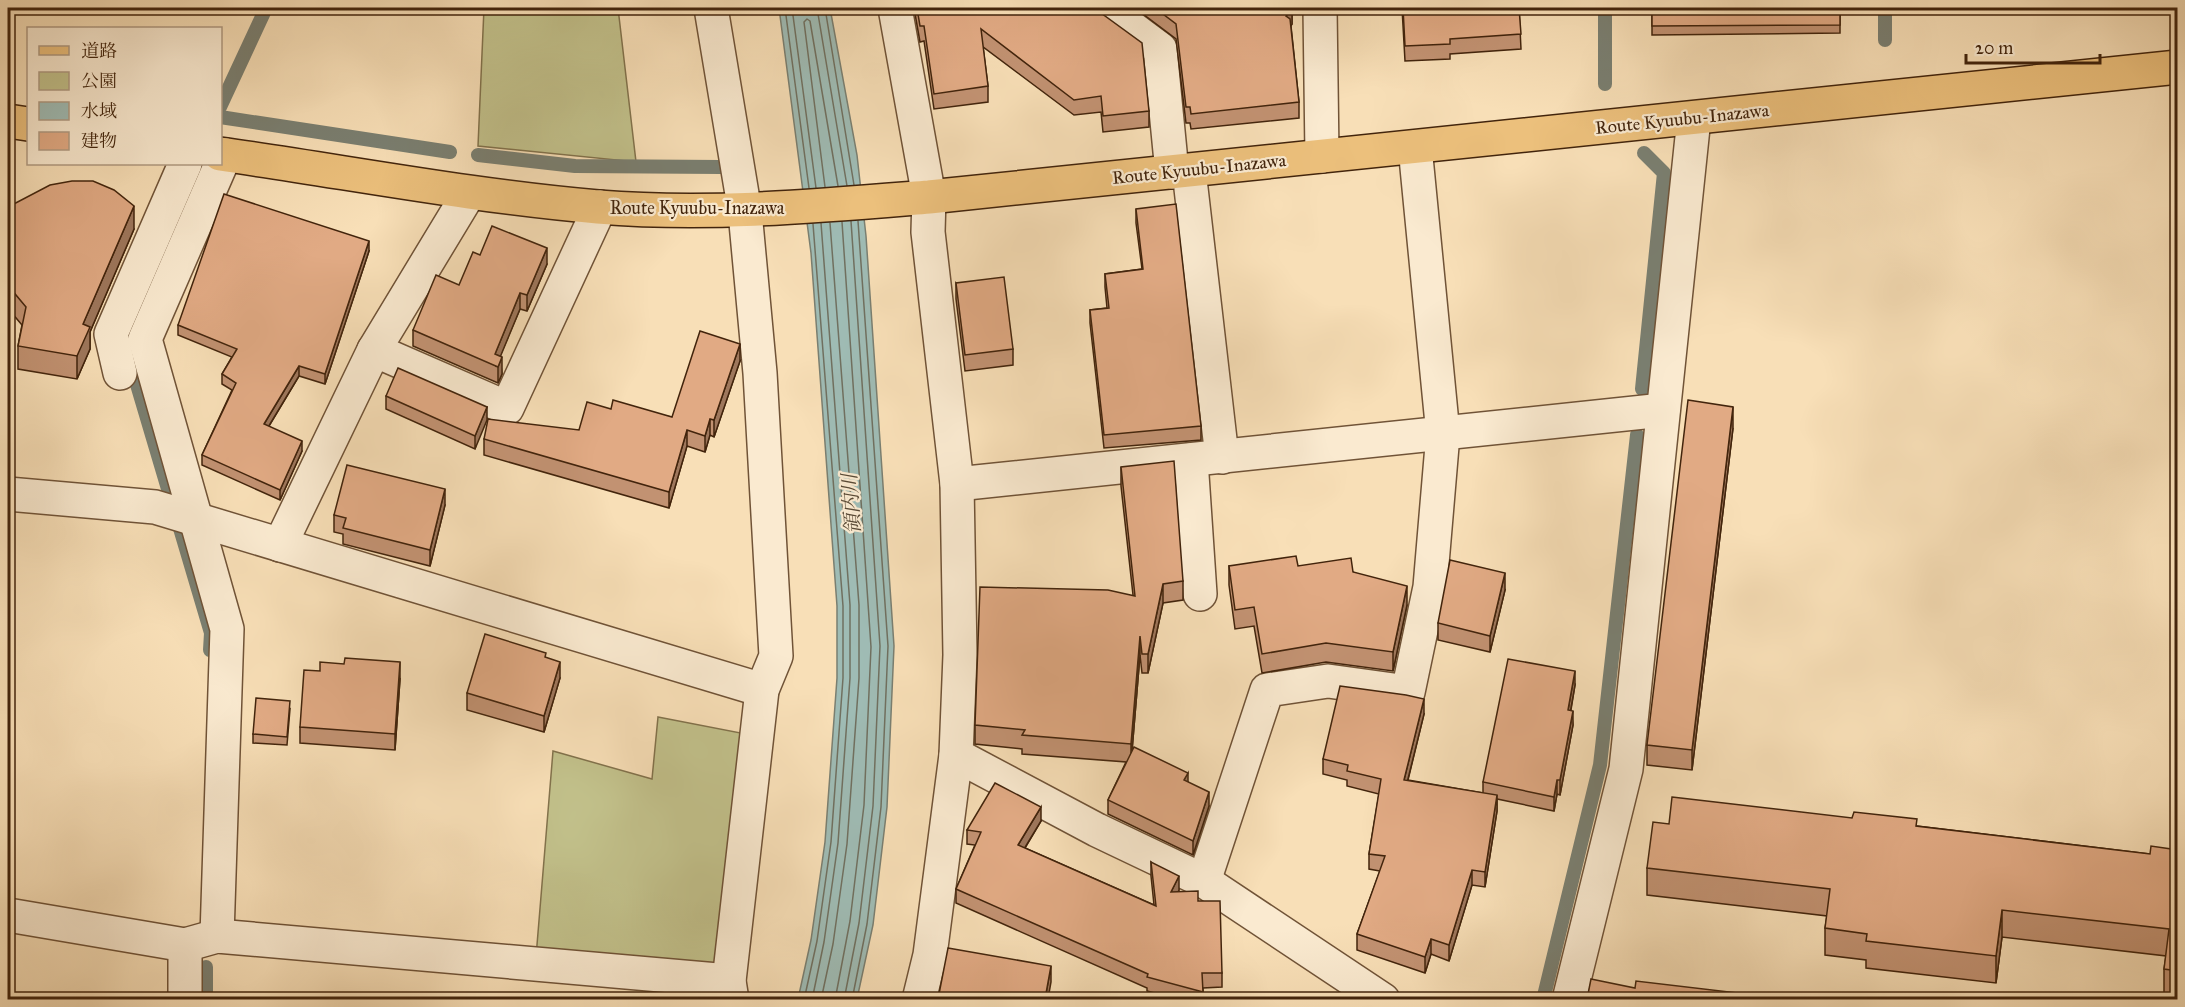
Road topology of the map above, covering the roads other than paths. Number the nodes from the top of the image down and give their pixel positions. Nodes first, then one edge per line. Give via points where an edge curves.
1 (711, 8) edge
2 (895, 8) edge
3 (1105, 8) edge
4 (1320, 8) edge
5 (2178, 67) edge
6 (1694, 118) junction
7 (8, 121) edge
8 (27, 124) edge
9 (1415, 147) junction
10 (223, 154) edge
11 (1322, 156) junction
12 (185, 165) edge
13 (218, 165) edge
14 (1181, 171) junction
15 (469, 194) junction
16 (920, 198) junction
17 (600, 207) junction
18 (749, 212) junction
19 (374, 350) junction
20 (120, 373) dead end
21 (1664, 410) junction
22 (1443, 434) junction
23 (1206, 458) junction
24 (957, 484) junction
25 (8, 494) edge
26 (197, 521) junction
27 (280, 545) junction
28 (1200, 594) dead end
29 (762, 690) junction
30 (956, 755) junction
31 (1204, 881) junction
32 (8, 915) edge
33 (217, 936) junction
34 (185, 945) junction
35 (730, 990) edge
36 (185, 999) edge
37 (919, 999) edge
38 (1383, 999) edge
39 (1569, 999) edge

1 - 18 street
2 - 16 street
3 - 14 street via 1160,49
4 - 11 street
5 - 6 main road, Route Kyuubu-Inazawa
6 - 9 main road, Route Kyuubu-Inazawa
6 - 21 street
7 - 8 main road
9 - 11 main road, Route Kyuubu-Inazawa
9 - 22 street
10 - 15 main road, Route Kyuubu-Inazawa
11 - 14 main road, Route Kyuubu-Inazawa
12 - 20 street via 111,334
13 - 26 street via 145,339
14 - 16 main road, Route Kyuubu-Inazawa
14 - 23 street
15 - 17 main road, Route Kyuubu-Inazawa
15 - 19 street
16 - 18 main road, Route Kyuubu-Inazawa
16 - 24 street via 928,232
17 - 18 main road, Route Kyuubu-Inazawa
17 - 19 street via 507,408
18 - 29 street via 776,656
19 - 27 street
21 - 22 street
21 - 39 street via 1626,768
22 - 23 street
22 - 31 street via 1430,587 1408,692 1328,681 1267,690
23 - 24 street
23 - 28 street
24 - 30 street via 960,655
25 - 26 street via 155,507
26 - 27 street
26 - 33 street via 227,629
27 - 29 street
29 - 35 street
30 - 31 street
30 - 37 street via 930,955
31 - 38 street
32 - 34 street
33 - 34 street
33 - 35 street
34 - 36 street

